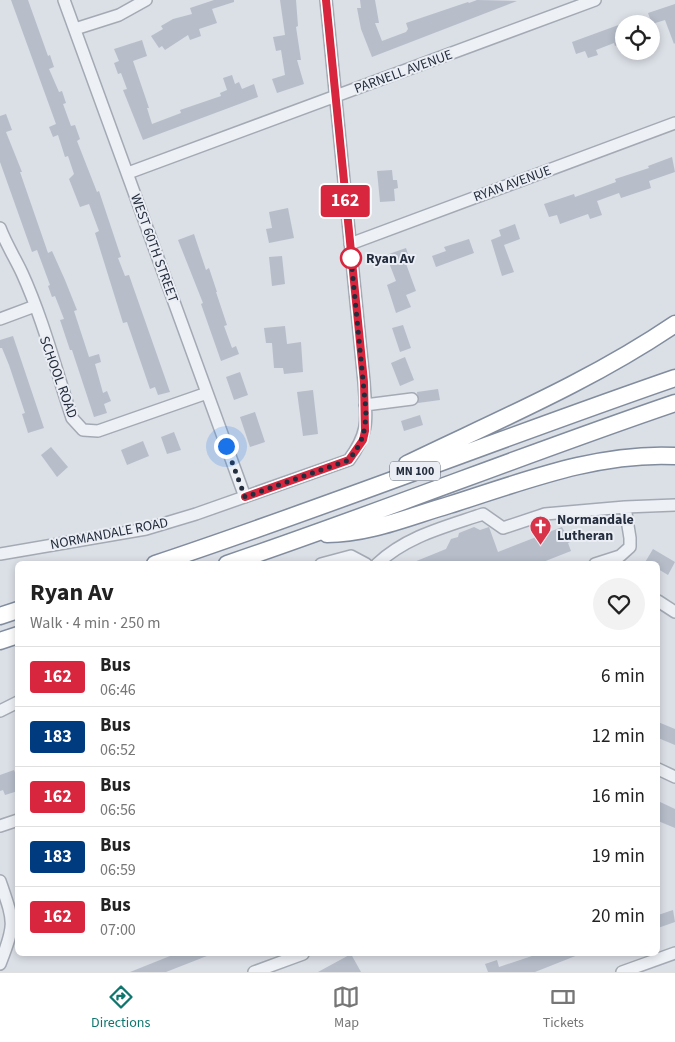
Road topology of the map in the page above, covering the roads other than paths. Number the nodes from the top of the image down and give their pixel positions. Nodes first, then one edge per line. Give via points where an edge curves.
1 (64, 0) edge
2 (146, 0) edge
3 (326, 0) edge
4 (594, 0) edge
5 (75, 29) junction
6 (335, 96) junction
7 (675, 122) edge
8 (128, 173) junction
9 (0, 228) edge
10 (350, 244) junction
11 (35, 306) junction
12 (0, 319) edge
13 (675, 324) edge
14 (675, 378) edge
15 (207, 393) junction
16 (412, 399) dead end
17 (675, 403) edge
18 (365, 405) junction
19 (675, 456) edge
20 (245, 497) junction
21 (675, 505) edge
22 (625, 506) junction
23 (318, 507) junction
24 (314, 534) junction
25 (0, 554) edge
26 (164, 561) edge
27 (237, 561) edge
28 (332, 561) edge
29 (362, 561) edge
30 (380, 561) edge
31 (604, 561) edge
32 (660, 602) edge
33 (15, 611) edge
34 (675, 612) edge
35 (0, 616) edge
36 (15, 636) edge
37 (0, 640) edge
38 (15, 704) edge
39 (0, 711) edge
40 (660, 770) edge
41 (675, 777) edge
42 (15, 821) edge
43 (0, 826) edge
44 (0, 883) edge
45 (675, 953) edge
46 (298, 956) edge
47 (279, 963) edge
48 (0, 964) edge
49 (254, 972) edge
50 (622, 972) edge

1 - 5 street, WEST 60TH STREET
2 - 5 street via 119,15
3 - 6 street, NORMANDALE ROAD
4 - 6 street, PARNELL AVENUE
5 - 8 street, WEST 60TH STREET
6 - 8 street, PARNELL AVENUE
6 - 10 street, NORMANDALE ROAD
7 - 10 street, RYAN AVENUE
8 - 15 street, WEST 60TH STREET
9 - 11 street, SCHOOL ROAD
10 - 18 street, NORMANDALE ROAD
11 - 12 street
11 - 15 street, SCHOOL ROAD via 72,418 83,430 98,431
13 - 23 highway via 613,364 558,393
14 - 23 highway, MN 100
15 - 20 street, WEST 60TH STREET
16 - 18 street
17 - 24 highway, MN 100
18 - 20 street, NORMANDALE ROAD via 363,440 349,460
19 - 24 highway via 645,455 593,462 395,522 348,534
20 - 25 street, NORMANDALE ROAD via 146,528
21 - 22 street
22 - 30 street via 545,514 503,528 483,514 417,536
22 - 31 street via 630,547 620,556
23 - 26 highway, MN 100
24 - 27 highway, MN 100
28 - 29 street via 351,556
32 - 34 street
33 - 35 highway
36 - 37 highway
38 - 39 street
40 - 41 street
42 - 43 street
44 - 48 street via 12,922 12,933
45 - 50 street
46 - 47 street
47 - 49 street

